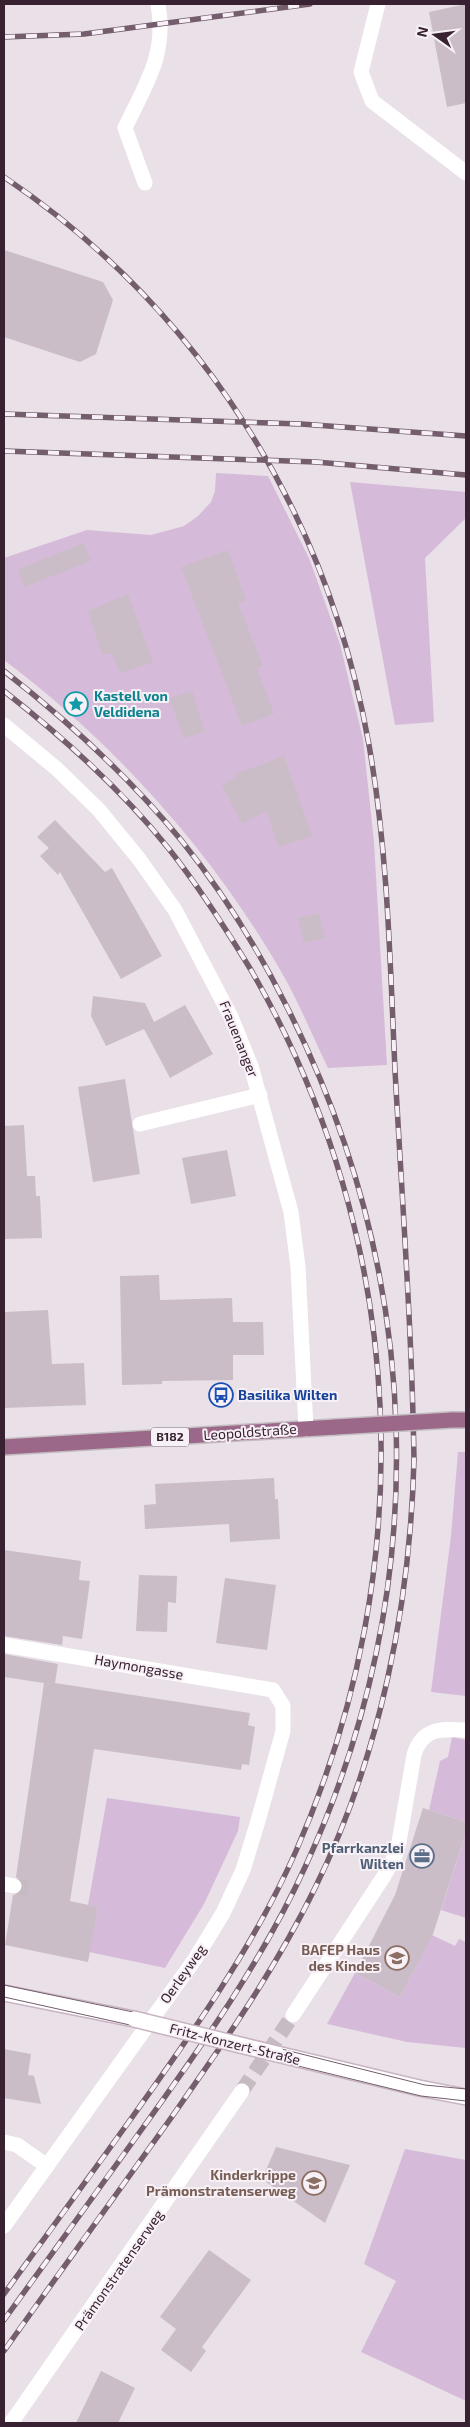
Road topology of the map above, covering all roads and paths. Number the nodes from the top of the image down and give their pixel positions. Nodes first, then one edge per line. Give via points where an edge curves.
1 (158, 4) edge
2 (378, 4) edge
3 (466, 173) edge
4 (145, 183) dead end
5 (4, 725) edge
6 (260, 1095) junction
7 (140, 1124) dead end
8 (459, 1420) edge
9 (306, 1429) junction
10 (4, 1447) edge
11 (4, 1645) edge
12 (273, 1690) joint
13 (466, 1730) edge
14 (4, 1993) edge
15 (293, 2015) tunnel mouth
16 (242, 2091) tunnel mouth
17 (466, 2097) edge
18 (4, 2142) edge
19 (47, 2166) junction
20 (4, 2226) edge
21 (11, 2423) edge

1 - 4 street via 162,24 158,56 125,128
2 - 3 street via 361,72 372,101
5 - 6 street, Frauenanger via 99,810 175,910 231,1017
6 - 7 street
6 - 9 street, Frauenanger via 291,1212 298,1267
8 - 9 main road, Leopoldstraße / B182, bridge
9 - 10 main road, Leopoldstraße / B182
11 - 12 street, Haymongasse
12 - 19 street, Oerleyweg via 283,1706 283,1731 246,1861 223,1913 195,1959
13 - 15 street via 437,1730 420,1741 414,1755 395,1856
14 - 17 street, Fritz-Konzert-Straße, bridge via 134,2019
16 - 21 street, Prämonstratenserweg
18 - 19 street via 17,2146
19 - 20 street, Oerleyweg

